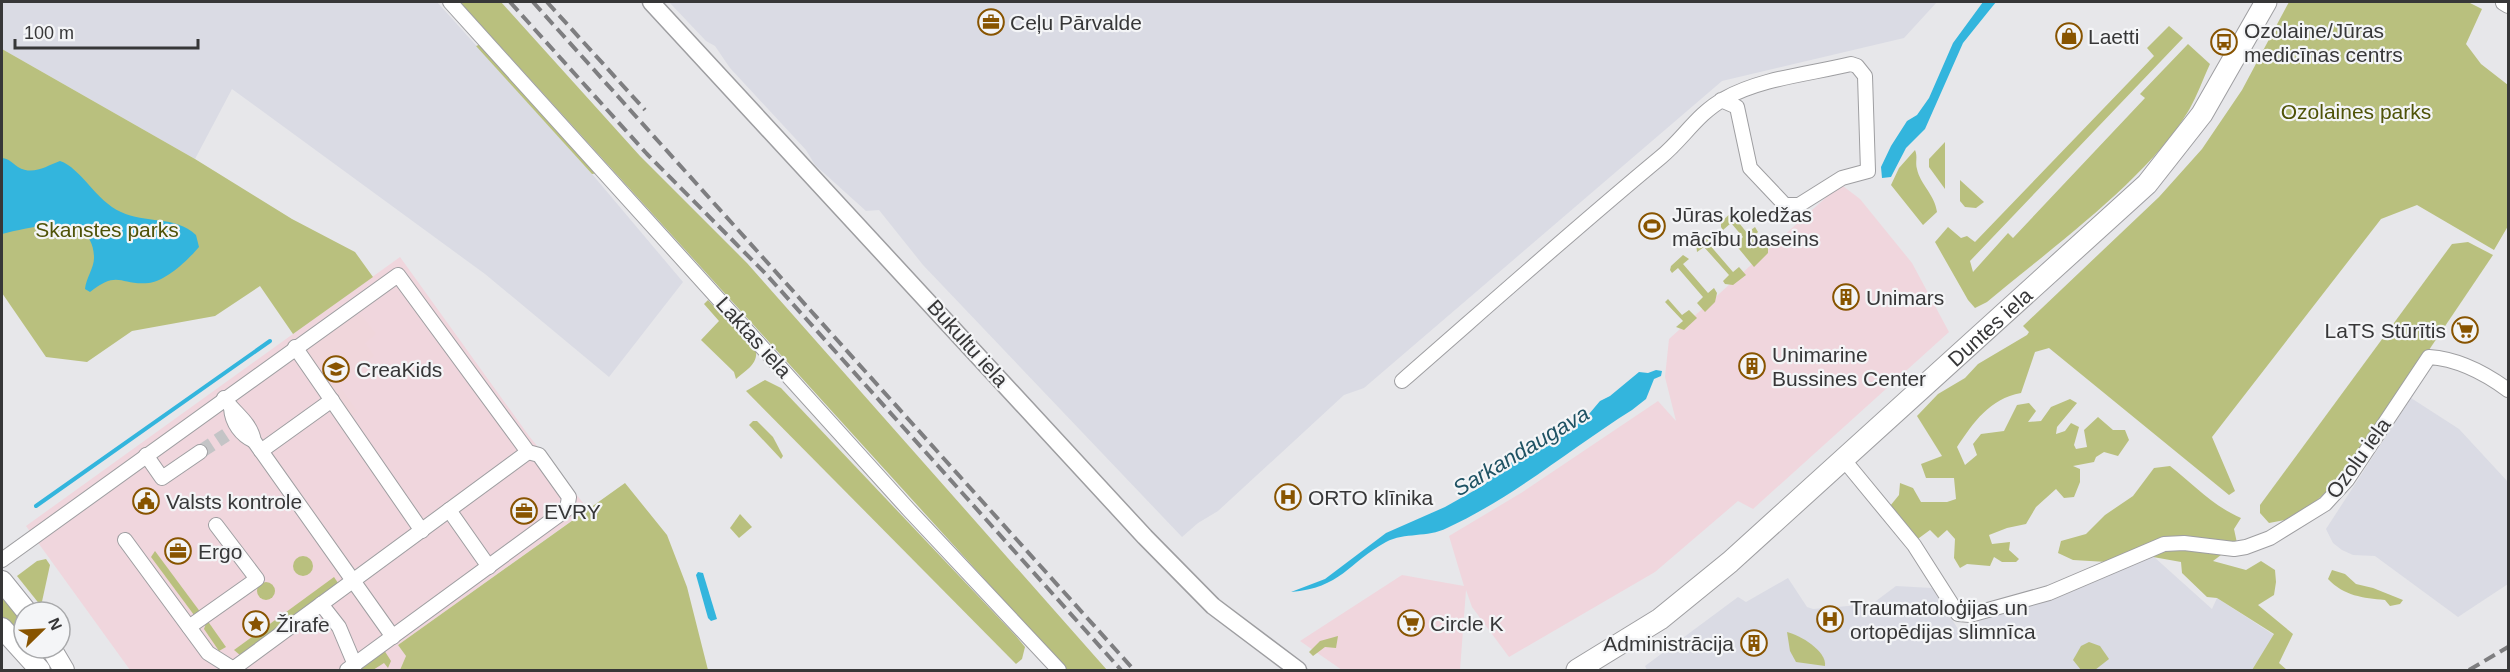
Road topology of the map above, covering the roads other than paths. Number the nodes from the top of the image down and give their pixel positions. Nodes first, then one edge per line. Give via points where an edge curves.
1 (450, 2) edge
2 (651, 2) edge
3 (2266, 2) edge
4 (1721, 100) junction
5 (295, 347) junction
6 (1402, 381) dead end
7 (2508, 390) edge
8 (332, 400) junction
9 (228, 403) junction
10 (258, 446) junction
11 (200, 452) tunnel mouth
12 (528, 452) junction
13 (146, 455) junction
14 (1844, 460) junction
15 (449, 510) junction
16 (216, 525) dead end
17 (422, 531) junction
18 (125, 540) dead end
19 (2, 560) edge
20 (489, 567) junction
21 (353, 580) junction
22 (2, 581) edge
23 (17, 600) edge
24 (321, 604) junction
25 (189, 627) junction
26 (2, 628) edge
27 (393, 638) junction
28 (351, 668) edge
29 (40, 670) edge
30 (234, 670) edge
31 (1059, 670) edge
32 (1298, 670) edge
33 (1577, 670) edge

1 - 31 street, Laktas iela
2 - 32 street, Bukultu iela via 1145,537 1214,606
3 - 14 main road, Duntes iela via 2202,114 2146,184
4 - 4 street via 1737,107 1750,168 1785,206 1799,205 1842,178 1868,171 1865,76 1857,66 1851,64 1751,87
4 - 6 street via 1689,127 1672,148
5 - 8 street
5 - 9 street
5 - 12 street via 398,276
7 - 14 street, Ozolu iela via 2469,367 2447,358 2429,357 2347,480 2325,504 2270,538 2234,549 2164,544 2049,593 1983,612 1958,614 1914,545
8 - 10 street
8 - 17 street
9 - 10 street via 245,420
9 - 10 street via 232,430
9 - 13 street
10 - 21 street
11 - 13 street via 162,478
12 - 15 street
12 - 20 street via 539,455 569,497 567,509
13 - 19 street
14 - 33 main road, Duntes iela via 1660,619
15 - 17 street
15 - 20 street
16 - 25 street via 257,579
17 - 21 street
18 - 25 street
20 - 27 street
21 - 24 street
21 - 27 street
22 - 23 main road
24 - 28 street via 339,627
24 - 30 street
25 - 30 street via 208,653
26 - 29 main road
27 - 28 street

